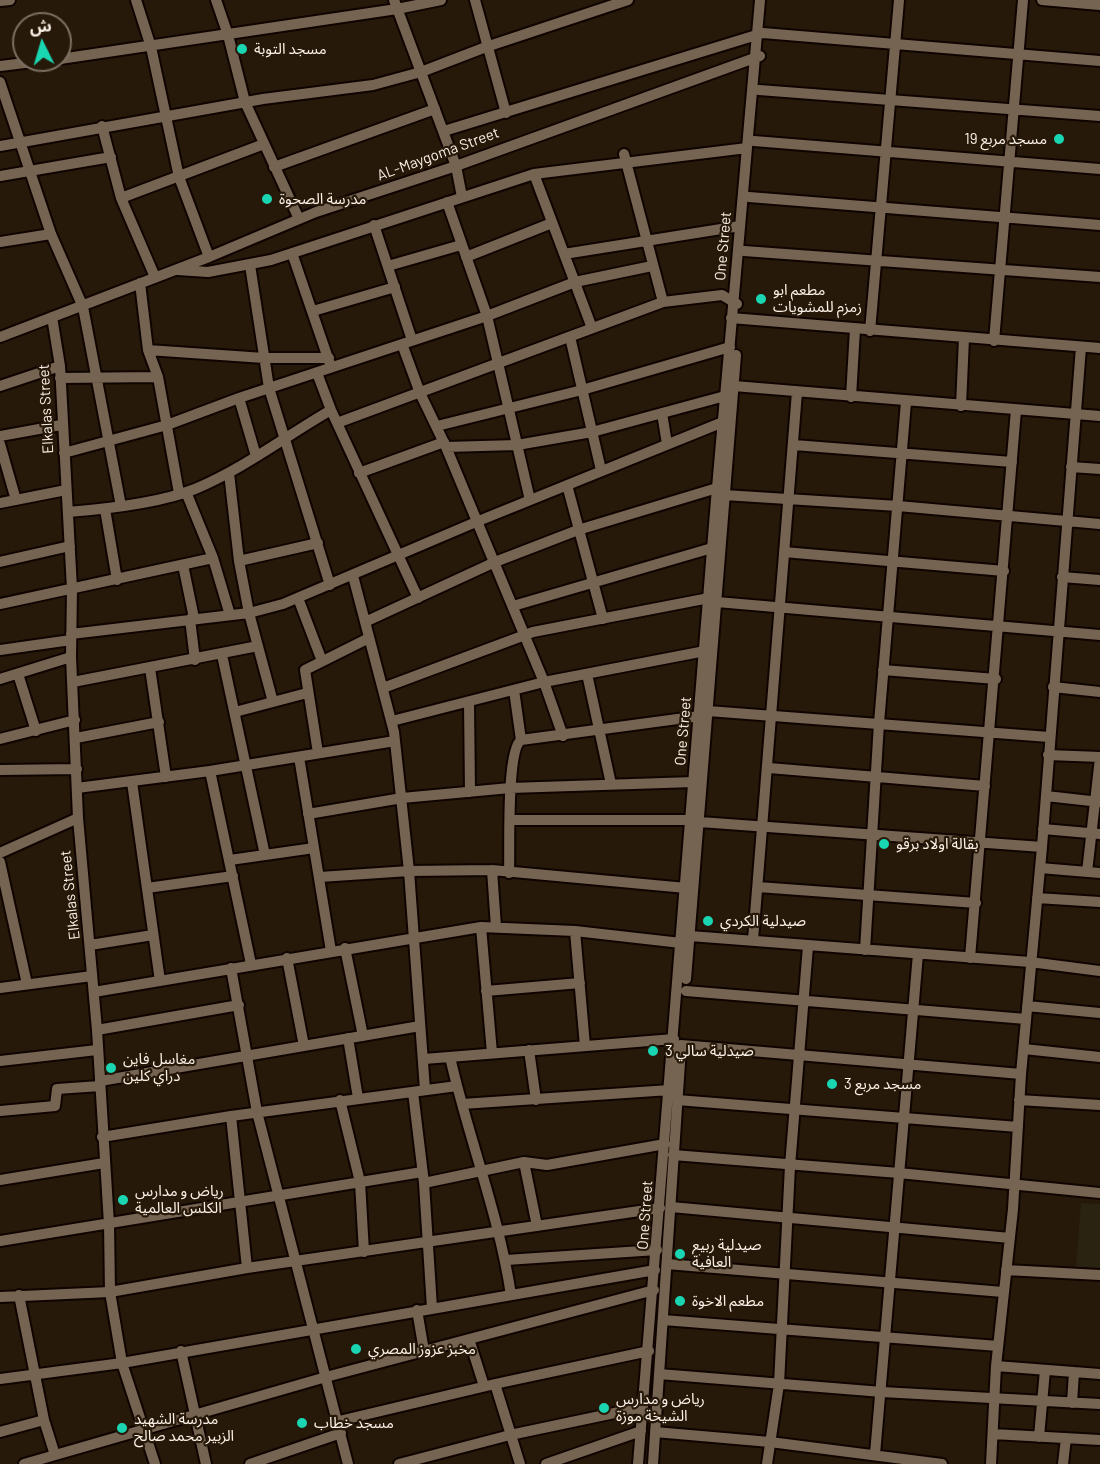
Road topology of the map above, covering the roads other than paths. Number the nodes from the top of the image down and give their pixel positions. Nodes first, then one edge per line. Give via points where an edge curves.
1 (10, 0) edge
2 (136, 0) edge
3 (216, 0) edge
4 (441, 0) edge
5 (475, 0) edge
6 (628, 0) edge
7 (760, 0) edge
8 (766, 0) edge
9 (899, 0) edge
10 (1023, 0) edge
11 (1042, 0) edge
12 (0, 1) edge
13 (396, 5) edge
14 (1100, 5) edge
15 (228, 35) junction
16 (760, 35) junction
17 (895, 44) junction
18 (151, 47) junction
19 (486, 47) junction
20 (1018, 54) junction
21 (72, 57) edge
22 (758, 57) junction
23 (1100, 61) edge
24 (421, 72) junction
25 (0, 82) edge
26 (759, 90) junction
27 (890, 100) junction
28 (245, 102) junction
29 (435, 109) junction
30 (1015, 109) junction
31 (506, 113) junction
32 (165, 115) junction
33 (1100, 116) edge
34 (102, 126) junction
35 (444, 131) junction
36 (19, 143) junction
37 (264, 144) junction
38 (750, 145) junction
39 (0, 146) edge
40 (886, 152) junction
41 (111, 157) junction
42 (624, 159) junction
43 (1010, 161) junction
44 (456, 166) junction
45 (274, 167) junction
46 (1100, 170) edge
47 (29, 172) junction
48 (534, 174) junction
49 (0, 176) edge
50 (179, 177) junction
51 (462, 197) junction
52 (749, 197) junction
53 (121, 198) junction
54 (447, 202) junction
55 (882, 208) junction
56 (1006, 218) junction
57 (299, 219) junction
58 (552, 223) junction
59 (374, 225) junction
60 (1100, 225) edge
61 (740, 226) junction
62 (51, 234) junction
63 (645, 239) junction
64 (0, 242) edge
65 (461, 245) junction
66 (744, 250) junction
67 (292, 254) junction
68 (564, 254) junction
69 (209, 257) junction
70 (466, 257) junction
71 (878, 261) junction
72 (250, 265) junction
73 (388, 266) junction
74 (652, 267) junction
75 (1001, 269) junction
76 (174, 270) junction
77 (1100, 277) edge
78 (155, 278) junction
79 (575, 282) junction
80 (140, 283) junction
81 (395, 287) junction
82 (663, 302) junction
83 (736, 304) junction
84 (83, 307) junction
85 (313, 311) junction
86 (487, 316) junction
87 (52, 317) junction
88 (735, 318) junction
89 (592, 328) junction
90 (855, 329) junction
91 (870, 331) junction
92 (0, 337) edge
93 (570, 337) junction
94 (964, 338) junction
95 (994, 341) junction
96 (407, 342) junction
97 (730, 347) junction
98 (1081, 347) junction
99 (1100, 348) edge
100 (148, 350) junction
101 (264, 358) junction
102 (311, 358) junction
103 (330, 363) junction
104 (500, 364) junction
105 (60, 366) junction
106 (315, 373) junction
107 (158, 376) junction
108 (60, 378) junction
109 (97, 380) junction
110 (0, 386) edge
111 (734, 386) junction
112 (269, 388) junction
113 (582, 390) junction
114 (797, 392) junction
115 (420, 393) junction
116 (725, 396) junction
117 (851, 396) junction
118 (239, 398) junction
119 (906, 402) junction
120 (961, 406) junction
121 (331, 410) junction
122 (510, 410) junction
123 (1016, 410) junction
124 (662, 413) junction
125 (1075, 414) junction
126 (1100, 417) edge
127 (727, 420) junction
128 (337, 423) junction
129 (61, 425) junction
130 (167, 425) junction
131 (437, 426) junction
132 (592, 432) junction
133 (0, 436) edge
134 (284, 438) junction
135 (109, 442) junction
136 (0, 444) edge
137 (445, 444) junction
138 (667, 444) junction
139 (517, 445) junction
140 (794, 445) junction
141 (64, 453) junction
142 (902, 455) junction
143 (256, 456) junction
144 (1012, 462) junction
145 (1071, 467) junction
146 (1100, 469) edge
147 (601, 470) junction
148 (229, 473) junction
149 (359, 473) junction
150 (567, 485) junction
151 (66, 490) junction
152 (183, 492) junction
153 (721, 492) junction
154 (789, 499) junction
155 (16, 500) junction
156 (530, 500) junction
157 (0, 503) edge
158 (121, 506) junction
159 (898, 506) junction
160 (105, 509) junction
161 (68, 513) junction
162 (1008, 515) junction
163 (1066, 520) junction
164 (476, 522) junction
165 (1100, 524) edge
166 (578, 530) junction
167 (318, 543) junction
168 (70, 546) junction
169 (712, 548) junction
170 (784, 552) junction
171 (399, 556) junction
172 (213, 558) junction
173 (239, 561) junction
174 (0, 562) edge
175 (495, 562) junction
176 (893, 562) junction
177 (183, 565) junction
178 (1004, 570) junction
179 (353, 576) junction
180 (1062, 577) junction
181 (117, 580) junction
182 (1100, 580) edge
183 (592, 583) junction
184 (330, 585) junction
185 (72, 589) junction
186 (298, 598) junction
187 (418, 598) junction
188 (713, 600) junction
189 (0, 604) edge
190 (513, 606) junction
191 (781, 606) junction
192 (249, 613) junction
193 (230, 615) junction
194 (889, 615) junction
195 (192, 619) junction
196 (603, 619) junction
197 (365, 622) junction
198 (1000, 625) junction
199 (1058, 630) junction
200 (525, 635) junction
201 (1100, 635) edge
202 (71, 637) junction
203 (369, 638) junction
204 (258, 646) junction
205 (0, 650) edge
206 (705, 651) junction
207 (222, 655) junction
208 (71, 657) junction
209 (195, 660) junction
210 (322, 661) junction
211 (150, 669) junction
212 (883, 670) junction
213 (18, 674) junction
214 (587, 674) junction
215 (0, 679) edge
216 (996, 679) junction
217 (73, 682) junction
218 (544, 682) junction
219 (1053, 687) junction
220 (383, 688) junction
221 (514, 690) junction
222 (1100, 692) edge
223 (307, 693) junction
224 (273, 702) junction
225 (469, 702) junction
226 (704, 707) junction
227 (235, 712) junction
228 (773, 716) junction
229 (75, 720) junction
230 (392, 721) junction
231 (159, 722) junction
232 (879, 723) junction
233 (36, 731) junction
234 (600, 731) junction
235 (991, 732) junction
236 (562, 736) junction
237 (1049, 737) junction
238 (76, 738) junction
239 (0, 739) edge
240 (521, 740) junction
241 (395, 741) junction
242 (318, 753) junction
243 (1048, 754) junction
244 (299, 757) junction
245 (1100, 757) edge
246 (244, 765) junction
247 (769, 768) junction
248 (76, 769) junction
249 (0, 770) edge
250 (210, 771) junction
251 (877, 776) junction
252 (166, 777) junction
253 (132, 782) junction
254 (694, 782) junction
255 (611, 784) junction
256 (985, 786) junction
257 (77, 788) junction
258 (510, 788) junction
259 (470, 792) junction
260 (1046, 796) junction
261 (402, 798) junction
262 (1097, 801) edge
263 (308, 814) junction
264 (78, 818) junction
265 (511, 820) junction
266 (696, 821) junction
267 (761, 826) junction
268 (1043, 829) junction
269 (873, 834) junction
270 (1096, 834) edge
271 (980, 843) junction
272 (1042, 847) junction
273 (314, 848) junction
274 (0, 853) edge
275 (265, 855) junction
276 (230, 860) junction
277 (0, 862) edge
278 (1040, 868) junction
279 (492, 870) junction
280 (409, 871) junction
281 (1087, 872) junction
282 (509, 873) junction
283 (1100, 873) edge
284 (233, 876) junction
285 (320, 878) junction
286 (758, 887) junction
287 (147, 888) junction
288 (686, 888) junction
289 (868, 893) junction
290 (1037, 898) junction
291 (976, 903) junction
292 (1100, 903) edge
293 (481, 927) junction
294 (496, 927) junction
295 (575, 932) junction
296 (153, 935) junction
297 (412, 938) junction
298 (686, 939) junction
299 (753, 940) junction
300 (90, 945) junction
301 (808, 946) junction
302 (345, 948) junction
303 (865, 950) junction
304 (331, 951) junction
305 (918, 954) junction
306 (287, 958) junction
307 (970, 958) junction
308 (1030, 962) junction
309 (250, 964) junction
310 (231, 968) junction
311 (1100, 971) edge
312 (93, 976) junction
313 (683, 979) junction
314 (160, 981) junction
315 (580, 983) junction
316 (27, 984) junction
317 (0, 988) edge
318 (486, 990) junction
319 (686, 991) junction
320 (94, 992) junction
321 (803, 1000) junction
322 (239, 1005) junction
323 (1028, 1006) junction
324 (912, 1008) junction
325 (1100, 1013) edge
326 (1026, 1019) junction
327 (420, 1026) junction
328 (97, 1030) junction
329 (363, 1036) junction
330 (348, 1038) junction
331 (678, 1042) junction
332 (304, 1046) junction
333 (585, 1046) junction
334 (1024, 1049) junction
335 (97, 1050) junction
336 (529, 1050) junction
337 (492, 1053) junction
338 (799, 1055) junction
339 (248, 1056) junction
340 (450, 1057) junction
341 (1100, 1057) edge
342 (424, 1059) junction
343 (0, 1061) edge
344 (908, 1065) junction
345 (1021, 1074) junction
346 (100, 1084) junction
347 (457, 1086) junction
348 (425, 1090) junction
349 (670, 1090) junction
350 (413, 1092) junction
351 (358, 1098) junction
352 (340, 1100) junction
353 (536, 1100) junction
354 (677, 1100) junction
355 (1019, 1100) junction
356 (462, 1104) junction
357 (1100, 1105) edge
358 (0, 1111) edge
359 (795, 1111) junction
360 (257, 1112) junction
361 (231, 1116) junction
362 (904, 1119) junction
363 (1018, 1127) junction
364 (102, 1137) junction
365 (665, 1144) junction
366 (673, 1155) junction
367 (104, 1162) junction
368 (524, 1162) junction
369 (790, 1166) junction
370 (479, 1170) junction
371 (899, 1173) junction
372 (423, 1177) junction
373 (0, 1180) edge
374 (360, 1182) junction
375 (1014, 1185) junction
376 (1100, 1193) edge
377 (278, 1196) junction
378 (239, 1201) junction
379 (666, 1208) junction
380 (789, 1220) junction
381 (109, 1224) junction
382 (537, 1226) junction
383 (895, 1228) junction
384 (0, 1232) edge
385 (499, 1233) junction
386 (1010, 1238) junction
387 (0, 1241) edge
388 (426, 1244) junction
389 (657, 1250) junction
390 (364, 1252) junction
391 (506, 1260) junction
392 (294, 1263) junction
393 (667, 1264) junction
394 (247, 1268) junction
395 (656, 1270) junction
396 (1006, 1270) junction
397 (786, 1274) junction
398 (1100, 1275) edge
399 (889, 1284) junction
400 (654, 1290) junction
401 (110, 1292) junction
402 (1003, 1292) junction
403 (19, 1295) junction
404 (511, 1295) junction
405 (0, 1297) edge
406 (432, 1308) junction
407 (417, 1310) junction
408 (663, 1320) junction
409 (311, 1329) junction
410 (780, 1329) junction
411 (885, 1338) junction
412 (469, 1339) junction
413 (998, 1346) junction
414 (181, 1351) junction
415 (424, 1351) junction
416 (649, 1351) junction
417 (122, 1363) junction
418 (996, 1366) junction
419 (1045, 1370) junction
420 (1074, 1372) junction
421 (35, 1374) junction
422 (659, 1374) junction
423 (1100, 1374) edge
424 (326, 1377) junction
425 (0, 1379) edge
426 (779, 1384) junction
427 (490, 1385) junction
428 (882, 1392) junction
429 (995, 1399) junction
430 (1043, 1401) junction
431 (1072, 1403) junction
432 (1100, 1404) edge
433 (643, 1407) junction
434 (196, 1416) junction
435 (44, 1420) junction
436 (339, 1421) junction
437 (143, 1430) junction
438 (641, 1431) junction
439 (0, 1432) edge
440 (655, 1432) junction
441 (341, 1433) junction
442 (993, 1434) junction
443 (510, 1435) junction
444 (1040, 1437) junction
445 (1065, 1438) junction
446 (1100, 1440) edge
447 (770, 1442) junction
448 (875, 1454) junction
449 (55, 1455) junction
450 (24, 1464) edge
451 (155, 1464) edge
452 (206, 1464) edge
453 (250, 1464) edge
454 (348, 1464) edge
455 (399, 1464) edge
456 (520, 1464) edge
457 (546, 1464) edge
458 (638, 1464) edge
459 (653, 1464) edge
460 (767, 1464) edge
461 (942, 1464) edge
462 (991, 1464) edge
463 (1063, 1464) edge

1 - 12 street
2 - 18 street
3 - 15 street
4 - 13 street
5 - 19 street
6 - 19 street
7 - 16 street, One Street
8 - 16 street, One Street
9 - 17 street
10 - 20 street
11 - 14 street
13 - 15 street
13 - 24 street
15 - 18 street
15 - 28 street
16 - 17 street
16 - 22 street, One Street
16 - 31 street
17 - 20 street
17 - 27 street
18 - 21 street
18 - 32 street
19 - 24 street
19 - 31 street
20 - 23 street
20 - 30 street
22 - 26 street, One Street
22 - 38 street, One Street
22 - 44 street, AL-Maygoma Street
24 - 28 street via 342,90
24 - 29 street
25 - 36 street
26 - 27 street
26 - 38 street, One Street
27 - 30 street
27 - 40 street
28 - 32 street
28 - 37 street
29 - 35 street
29 - 45 street
30 - 33 street
30 - 43 street
31 - 35 street
32 - 34 street
32 - 50 street
34 - 36 street
34 - 41 street
35 - 44 street
36 - 39 street
36 - 47 street
37 - 45 street
37 - 50 street
38 - 40 street
38 - 42 street
38 - 52 street, One Street
38 - 61 street, One Street
40 - 43 street
40 - 55 street
41 - 47 street
41 - 53 street
42 - 48 street
42 - 63 street
43 - 46 street
43 - 56 street
44 - 51 street
44 - 57 street, AL-Maygoma Street
45 - 57 street
47 - 49 street
47 - 62 street
48 - 51 street
48 - 58 street
50 - 53 street
50 - 69 street
51 - 54 street
52 - 55 street
52 - 66 street, One Street
53 - 78 street
54 - 59 street
54 - 65 street
55 - 56 street
55 - 71 street
56 - 60 street
56 - 75 street
57 - 69 street, AL-Maygoma Street
58 - 68 street
58 - 70 street
59 - 67 street
59 - 73 street
61 - 63 street
61 - 83 street, One Street
62 - 64 street
62 - 84 street
63 - 68 street
63 - 74 street
65 - 70 street
65 - 73 street
66 - 71 street
66 - 83 street, One Street
67 - 72 street
67 - 85 street
68 - 79 street
69 - 76 street, AL-Maygoma Street
70 - 86 street
71 - 75 street
71 - 91 street
72 - 76 street via 208,272
72 - 101 street
73 - 81 street
74 - 79 street
74 - 82 street
75 - 77 street
75 - 95 street
76 - 78 street, AL-Maygoma Street
78 - 80 street, AL-Maygoma Street
79 - 86 street
79 - 89 street
80 - 84 street, AL-Maygoma Street
80 - 100 street
81 - 85 street
81 - 96 street
82 - 83 street via 722,295
82 - 89 street
83 - 88 street, One Street
84 - 87 street, AL-Maygoma Street
84 - 109 street
85 - 103 street
86 - 96 street
86 - 104 street
87 - 92 street, AL-Maygoma Street
87 - 105 street, Elkalas Street
88 - 90 street
88 - 97 street, One Street
88 - 111 street, One Street
89 - 93 street
90 - 91 street
90 - 117 street
91 - 94 street
93 - 104 street
93 - 113 street
94 - 95 street
94 - 120 street
95 - 98 street
96 - 103 street
96 - 115 street
97 - 113 street
97 - 116 street, One Street
98 - 99 street
98 - 125 street
100 - 101 street
100 - 107 street
101 - 102 street
101 - 112 street
102 - 103 street
102 - 106 street
103 - 106 street
104 - 115 street
104 - 122 street
105 - 108 street, Elkalas Street
105 - 110 street
106 - 112 street
106 - 121 street
107 - 109 street
107 - 130 street
108 - 109 street
108 - 129 street, Elkalas Street
109 - 135 street
111 - 114 street
111 - 127 street, One Street
112 - 118 street
112 - 134 street
113 - 122 street
113 - 132 street
114 - 117 street
114 - 140 street
115 - 128 street
115 - 131 street
116 - 124 street
116 - 127 street, One Street
117 - 119 street
118 - 130 street
118 - 143 street
119 - 120 street
119 - 142 street
120 - 123 street
121 - 128 street
121 - 134 street
122 - 131 street
122 - 139 street
123 - 125 street
123 - 144 street
124 - 132 street
124 - 138 street
125 - 126 street
125 - 145 street
127 - 138 street
127 - 153 street, One Street
128 - 149 street
129 - 133 street
129 - 141 street, Elkalas Street
130 - 135 street
130 - 152 street
131 - 137 street
132 - 139 street
132 - 147 street
134 - 143 street
134 - 167 street
135 - 141 street
135 - 158 street
136 - 155 street
137 - 139 street
137 - 149 street
137 - 164 street
138 - 147 street
139 - 156 street
140 - 142 street
140 - 154 street
141 - 151 street, Elkalas Street
142 - 144 street
142 - 159 street
143 - 148 street
144 - 162 street
145 - 146 street
145 - 163 street
147 - 150 street
148 - 152 street
148 - 173 street
149 - 171 street
150 - 156 street
150 - 166 street
151 - 155 street
151 - 161 street, Elkalas Street
152 - 158 street
152 - 172 street
153 - 154 street
153 - 166 street
153 - 169 street, One Street
153 - 188 street, One Street
154 - 159 street
154 - 170 street
155 - 157 street
156 - 164 street
158 - 160 street
159 - 162 street
159 - 176 street
160 - 161 street
160 - 181 street
161 - 168 street, Elkalas Street
162 - 163 street
162 - 178 street
163 - 165 street
163 - 180 street
164 - 171 street
164 - 175 street
166 - 175 street
166 - 183 street
167 - 173 street
167 - 184 street
168 - 174 street
168 - 185 street, Elkalas Street
169 - 183 street
169 - 188 street, One Street
170 - 176 street
170 - 191 street
171 - 179 street
171 - 187 street
172 - 177 street
172 - 193 street
173 - 192 street
175 - 187 street
175 - 190 street
176 - 178 street
176 - 194 street
177 - 181 street
177 - 195 street
178 - 198 street
179 - 184 street
179 - 197 street
180 - 182 street
180 - 199 street
181 - 185 street
183 - 190 street
183 - 196 street
184 - 186 street
185 - 189 street
185 - 202 street, Elkalas Street
186 - 192 street
186 - 210 street
187 - 197 street
188 - 191 street
188 - 196 street
188 - 206 street, One Street
188 - 226 street, One Street
190 - 200 street
191 - 194 street
191 - 228 street
192 - 193 street
192 - 204 street
193 - 195 street
194 - 198 street
194 - 212 street
195 - 202 street
195 - 209 street
196 - 200 street
197 - 203 street
198 - 199 street
198 - 216 street
199 - 201 street
199 - 219 street
200 - 218 street
200 - 220 street
202 - 205 street
202 - 208 street, Elkalas Street
203 - 210 street
203 - 220 street
204 - 207 street
204 - 224 street
206 - 214 street
206 - 226 street, One Street
207 - 209 street
207 - 227 street
208 - 213 street
208 - 217 street, Elkalas Street
209 - 211 street
210 - 223 street via 305,670
211 - 217 street
211 - 231 street
212 - 216 street
212 - 232 street
213 - 215 street
213 - 233 street
214 - 218 street
214 - 234 street
216 - 235 street
217 - 229 street, Elkalas Street
218 - 221 street
218 - 236 street
219 - 222 street
219 - 237 street
220 - 230 street
221 - 225 street
221 - 240 street
223 - 224 street
223 - 242 street
224 - 227 street
225 - 230 street
225 - 259 street
226 - 228 street
226 - 234 street
226 - 254 street, One Street
226 - 266 street, One Street
227 - 246 street
228 - 232 street
228 - 247 street
229 - 233 street
229 - 238 street, Elkalas Street
230 - 241 street
231 - 238 street
231 - 252 street
232 - 235 street
232 - 251 street
233 - 239 street
234 - 236 street
234 - 255 street
235 - 237 street
235 - 256 street
236 - 240 street
237 - 243 street
238 - 248 street, Elkalas Street
240 - 258 street via 514,749
241 - 242 street
241 - 261 street
242 - 244 street
243 - 245 street
243 - 260 street
244 - 246 street
244 - 263 street
245 - 262 street
246 - 250 street
246 - 275 street
247 - 251 street
247 - 267 street
248 - 249 street
248 - 257 street, Elkalas Street
250 - 252 street
250 - 276 street
251 - 256 street
251 - 269 street
252 - 253 street
253 - 257 street
253 - 287 street
254 - 255 street
254 - 266 street, One Street
255 - 258 street
256 - 271 street
257 - 264 street, Elkalas Street
258 - 259 street
258 - 265 street
259 - 261 street
260 - 262 street
260 - 268 street
261 - 263 street
261 - 280 street
262 - 270 street
263 - 273 street
264 - 274 street
264 - 300 street, Elkalas Street
265 - 266 street
265 - 282 street
266 - 267 street
266 - 288 street, One Street
266 - 298 street, One Street
267 - 269 street
267 - 286 street
268 - 270 street
268 - 272 street
269 - 271 street
269 - 289 street
270 - 281 street
271 - 272 street
271 - 291 street
272 - 278 street
273 - 275 street
273 - 285 street
275 - 276 street
276 - 284 street
277 - 316 street
278 - 281 street
278 - 290 street
279 - 280 street
279 - 282 street
279 - 294 street
280 - 285 street
280 - 297 street
281 - 283 street
282 - 288 street
284 - 287 street
284 - 309 street
285 - 304 street
286 - 289 street
286 - 299 street
287 - 296 street
288 - 298 street, One Street
289 - 291 street
289 - 303 street
290 - 292 street
290 - 308 street
291 - 307 street
293 - 294 street
293 - 297 street
293 - 318 street
294 - 295 street
295 - 298 street
295 - 315 street
296 - 300 street
296 - 314 street
297 - 302 street
297 - 327 street
298 - 299 street
298 - 313 street, One Street
299 - 301 street
300 - 312 street, Elkalas Street
301 - 303 street
301 - 321 street
302 - 304 street
302 - 329 street
303 - 305 street
304 - 306 street
305 - 307 street
305 - 324 street
306 - 309 street
306 - 332 street
307 - 308 street
308 - 311 street
308 - 323 street
309 - 310 street
310 - 314 street
310 - 322 street
312 - 316 street
312 - 320 street, Elkalas Street
313 - 319 street, One Street
313 - 331 street, One Street
314 - 320 street
315 - 318 street
315 - 333 street
316 - 317 street
318 - 337 street
319 - 321 street
319 - 331 street, One Street
320 - 328 street, Elkalas Street
321 - 324 street
321 - 338 street
322 - 328 street
322 - 339 street
323 - 325 street
323 - 326 street
324 - 326 street
324 - 344 street
326 - 334 street
327 - 329 street
327 - 342 street
328 - 335 street, Elkalas Street
329 - 330 street
330 - 332 street
330 - 351 street
331 - 333 street
331 - 338 street
331 - 349 street, One Street
331 - 354 street, One Street
332 - 339 street
333 - 336 street
334 - 341 street
334 - 345 street
335 - 343 street
335 - 346 street, Elkalas Street
336 - 337 street
336 - 353 street
337 - 340 street
338 - 344 street
338 - 359 street
339 - 346 street
339 - 360 street
340 - 342 street
340 - 347 street
342 - 348 street
344 - 345 street
344 - 362 street
345 - 355 street
346 - 358 street via 57,1089 55,1106
346 - 364 street, Elkalas Street
347 - 348 street
347 - 356 street
348 - 350 street
349 - 353 street
349 - 365 street, One Street
350 - 351 street
350 - 372 street
351 - 352 street
352 - 360 street
352 - 374 street
353 - 356 street
354 - 359 street
354 - 366 street, One Street
355 - 357 street
355 - 363 street
356 - 370 street
359 - 362 street
359 - 369 street
360 - 361 street
360 - 377 street
361 - 364 street
361 - 378 street
362 - 363 street
362 - 371 street
363 - 375 street
364 - 367 street, Elkalas Street
365 - 368 street via 547,1165
365 - 379 street, One Street
366 - 369 street
366 - 379 street, One Street
367 - 373 street
367 - 381 street, Elkalas Street
368 - 370 street
368 - 382 street
369 - 371 street
369 - 380 street
370 - 372 street
370 - 385 street
371 - 375 street
371 - 383 street
372 - 374 street
372 - 388 street
374 - 377 street
374 - 390 street
375 - 376 street
375 - 386 street
377 - 378 street
377 - 392 street
378 - 381 street
378 - 394 street
379 - 380 street
379 - 382 street
379 - 389 street, One Street
379 - 393 street, One Street
380 - 383 street
380 - 397 street
381 - 387 street
381 - 401 street, Elkalas Street
382 - 385 street
383 - 386 street
383 - 399 street
384 - 387 street
385 - 388 street
385 - 391 street
386 - 396 street
388 - 390 street
388 - 406 street
389 - 391 street
389 - 395 street, One Street
390 - 392 street
391 - 404 street
392 - 394 street
392 - 409 street
393 - 397 street
393 - 408 street, One Street
394 - 401 street
395 - 400 street, One Street
395 - 404 street
396 - 398 street
396 - 402 street
397 - 399 street
397 - 410 street
399 - 402 street
399 - 411 street
400 - 412 street
400 - 416 street, One Street
401 - 403 street
401 - 417 street, Elkalas Street
402 - 413 street
403 - 405 street
403 - 421 street
404 - 406 street
406 - 407 street
407 - 409 street
407 - 415 street
408 - 410 street
408 - 422 street, One Street
409 - 414 street
409 - 424 street
410 - 411 street
410 - 426 street
411 - 413 street
411 - 428 street
412 - 415 street
412 - 427 street
413 - 418 street
414 - 417 street
414 - 434 street
415 - 424 street
416 - 427 street
416 - 433 street, One Street
417 - 421 street
417 - 437 street, Elkalas Street
418 - 419 street
418 - 429 street
419 - 420 street
419 - 430 street
420 - 423 street
420 - 431 street
421 - 425 street
421 - 435 street
422 - 426 street
422 - 440 street, One Street
424 - 434 street
424 - 436 street
426 - 428 street
426 - 447 street
427 - 436 street
427 - 443 street
428 - 429 street
428 - 448 street
429 - 430 street
429 - 442 street
430 - 431 street
430 - 444 street
431 - 432 street
433 - 438 street, One Street
433 - 443 street
434 - 437 street
434 - 452 street
435 - 439 street
435 - 449 street
436 - 441 street
437 - 449 street
437 - 451 street, Elkalas Street
438 - 457 street
438 - 458 street, One Street
440 - 447 street
440 - 459 street, One Street
441 - 453 street
441 - 454 street
442 - 444 street
442 - 462 street
443 - 455 street
443 - 456 street
444 - 445 street
445 - 446 street
445 - 463 street
447 - 448 street
447 - 460 street
448 - 461 street
449 - 450 street

